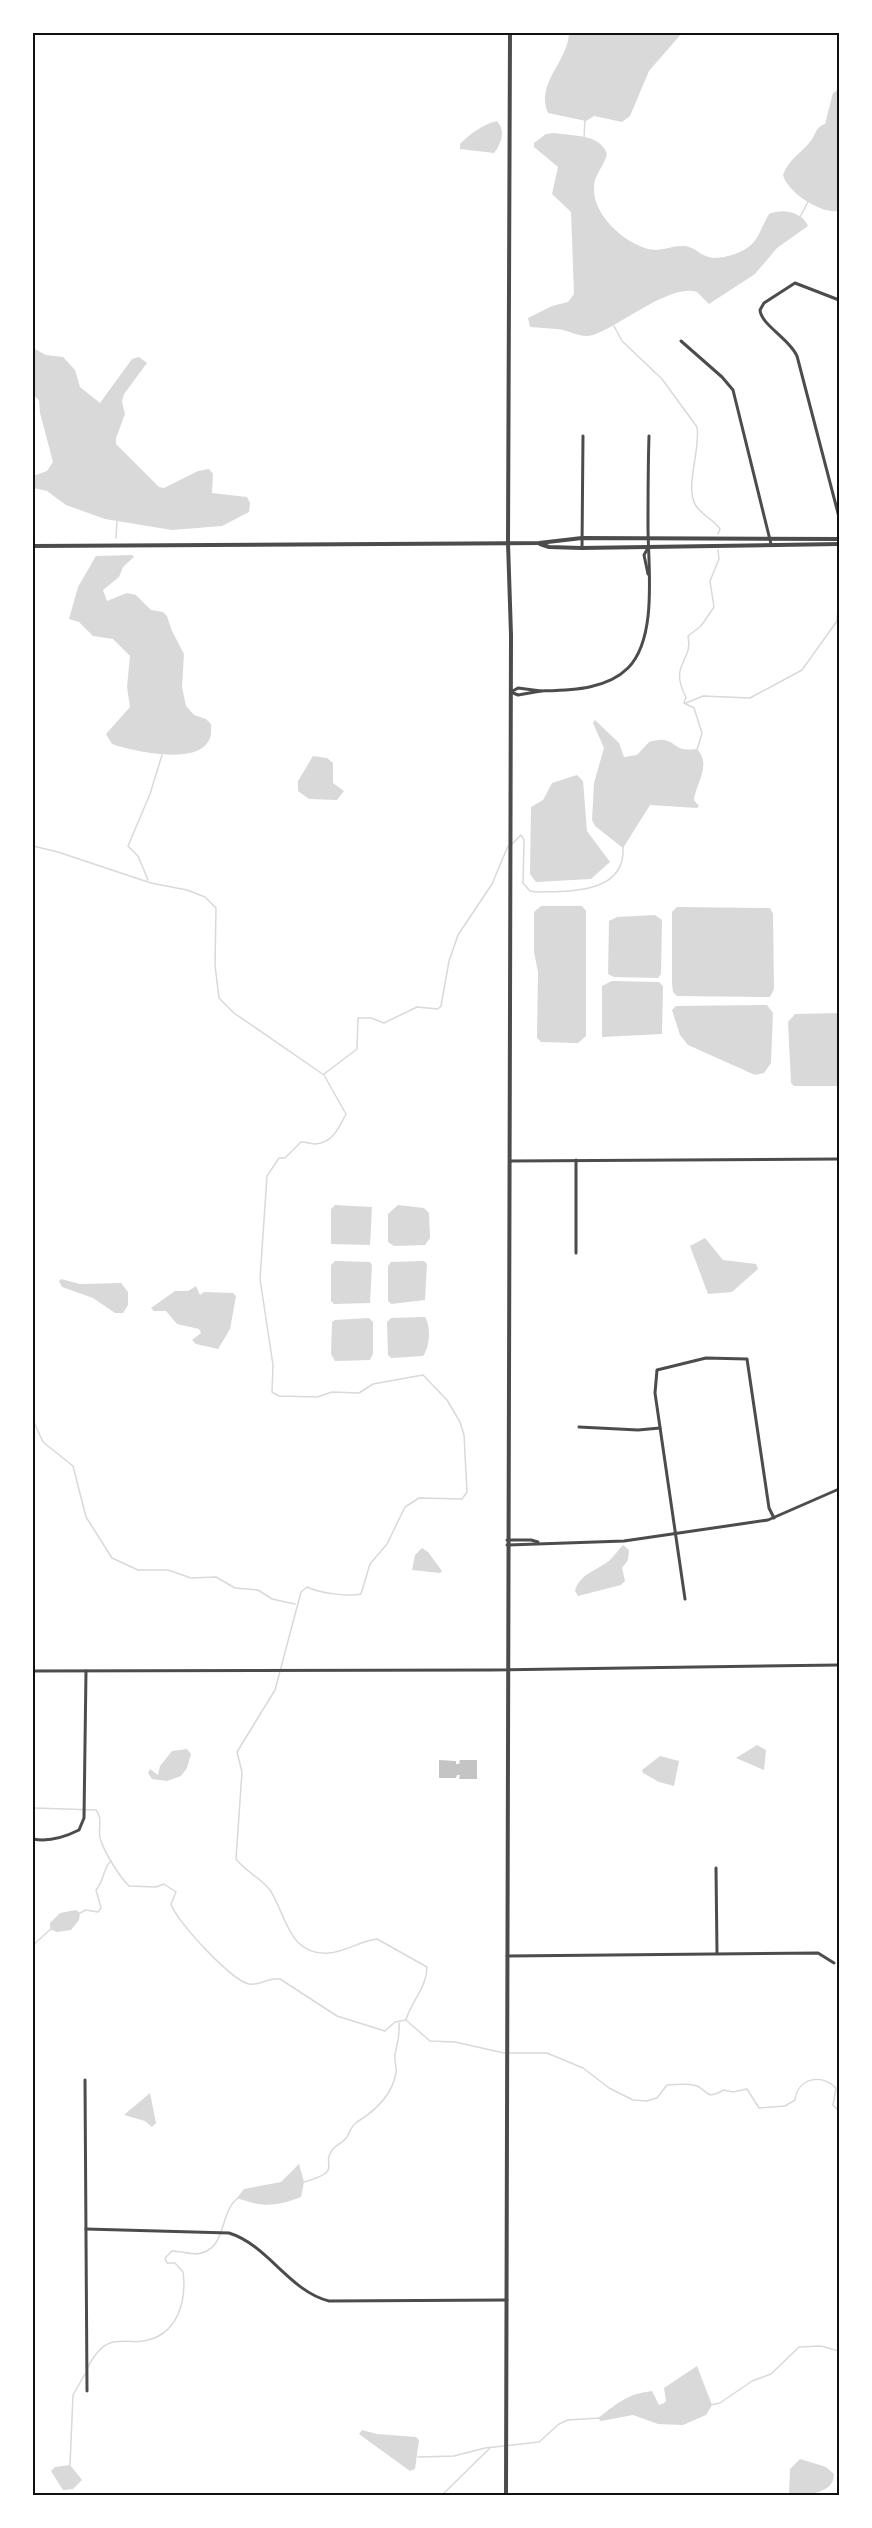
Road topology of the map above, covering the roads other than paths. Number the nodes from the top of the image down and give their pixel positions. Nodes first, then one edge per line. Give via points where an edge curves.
1 (510, 33) edge
2 (839, 300) edge
3 (681, 341) dead end
4 (583, 436) dead end
5 (649, 436) dead end
6 (839, 517) edge
7 (582, 538) junction
8 (648, 538) junction
9 (771, 542) junction
10 (839, 542) edge
11 (508, 543) junction
12 (539, 543) junction
13 (33, 546) edge
14 (582, 548) junction
15 (648, 548) junction
16 (511, 692) junction
17 (839, 1159) edge
18 (576, 1160) junction
19 (508, 1161) junction
20 (576, 1253) dead end
21 (579, 1427) dead end
22 (660, 1428) junction
23 (839, 1489) edge
24 (774, 1518) junction
25 (675, 1534) junction
26 (507, 1539) junction
27 (538, 1542) junction
28 (507, 1545) junction
29 (685, 1599) dead end
30 (839, 1665) edge
31 (507, 1670) junction
32 (33, 1671) edge
33 (86, 1671) junction
34 (33, 1839) edge
35 (716, 1868) dead end
36 (717, 1954) junction
37 (507, 1956) junction
38 (834, 1963) dead end
39 (85, 2080) dead end
40 (86, 2229) junction
41 (507, 2300) junction
42 (87, 2391) dead end
43 (506, 2495) edge

1 - 11 street
2 - 6 street via 800,283 761,306 760,314 788,341 797,356
3 - 9 street via 733,390
4 - 7 street
5 - 8 street
7 - 8 street
7 - 12 street
7 - 14 street
8 - 9 street
8 - 15 street
9 - 10 street
9 - 15 street
11 - 12 street
11 - 13 street
11 - 16 street
12 - 14 street
14 - 15 street
15 - 16 street via 644,562 648,575 645,633 627,669 594,686 518,695
16 - 19 street
17 - 18 street
18 - 19 street
18 - 20 street
19 - 26 street
21 - 22 street
22 - 24 street via 654,1385 657,1370 706,1358 747,1359 769,1508
22 - 25 street
23 - 24 street
24 - 25 street
25 - 27 street via 616,1542
25 - 29 street
26 - 27 street
26 - 28 street
27 - 28 street
28 - 31 street
30 - 31 street
31 - 33 street
31 - 37 street
32 - 33 street
33 - 34 street via 84,1818 79,1830 45,1840
35 - 36 street
36 - 37 street
36 - 38 street via 818,1953
37 - 41 street
39 - 40 street
40 - 41 street via 229,2233 249,2243 307,2290 329,2301
40 - 42 street
41 - 43 street

